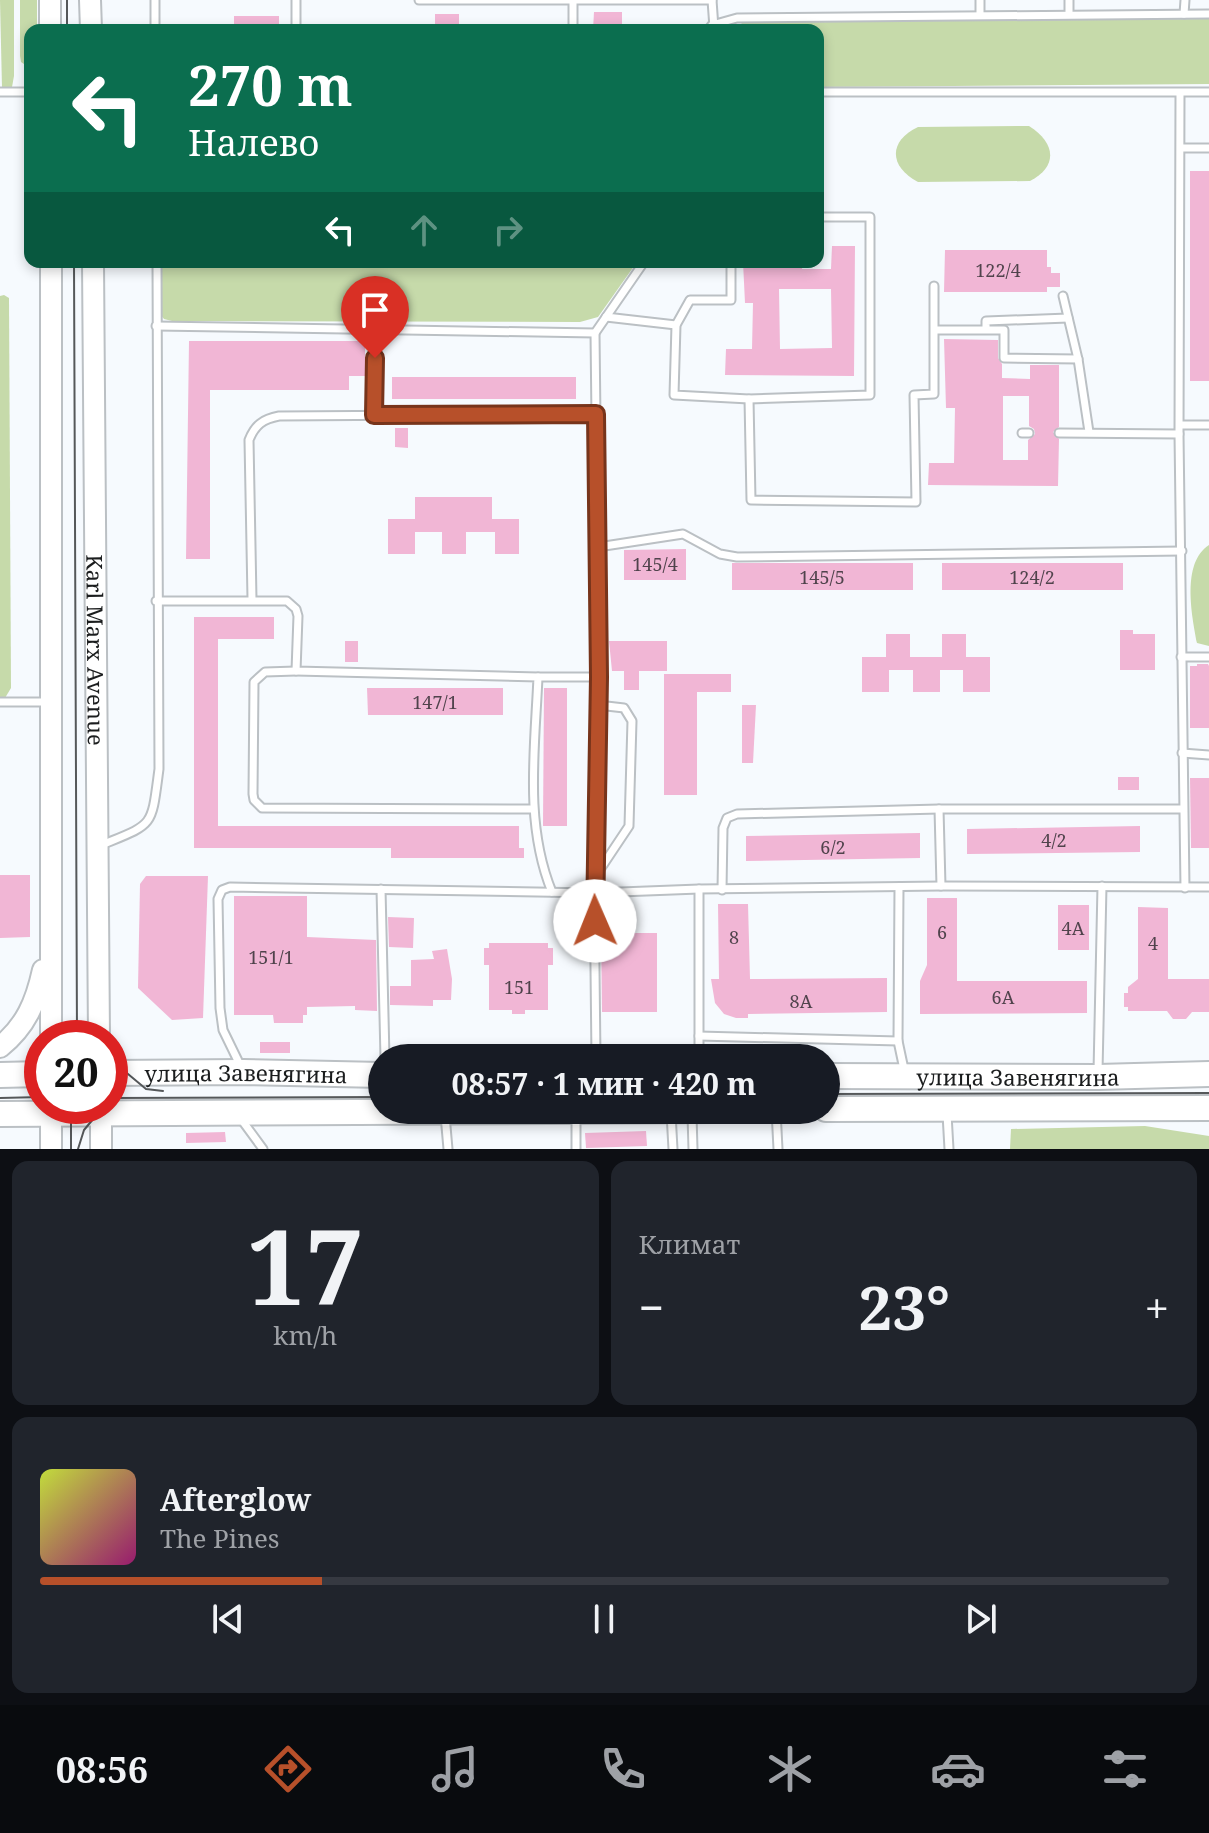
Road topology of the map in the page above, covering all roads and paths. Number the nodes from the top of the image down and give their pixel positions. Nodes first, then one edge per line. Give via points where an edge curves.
1 (50, 0) edge
2 (90, 0) edge
3 (155, 0) edge
4 (296, 0) edge
5 (419, 0) edge
6 (712, 0) edge
7 (980, 0) edge
8 (1069, 0) edge
9 (1185, 0) edge
10 (573, 1) edge
11 (980, 14) junction
12 (1069, 14) junction
13 (1184, 14) junction
14 (1209, 14) edge
15 (50, 24) edge
16 (91, 24) edge
17 (155, 24) edge
18 (296, 24) edge
19 (573, 24) edge
20 (712, 24) edge
21 (722, 24) edge
22 (0, 92) edge
23 (24, 92) edge
24 (824, 92) edge
25 (1209, 92) edge
26 (1180, 93) junction
27 (1181, 148) junction
28 (1209, 148) edge
29 (824, 217) edge
30 (51, 268) edge
31 (93, 268) edge
32 (157, 268) edge
33 (640, 268) edge
34 (731, 268) edge
35 (934, 286) dead end
36 (1063, 296) dead end
37 (606, 317) junction
38 (1068, 318) junction
39 (676, 325) junction
40 (156, 326) junction
41 (986, 329) junction
42 (375, 330) junction
43 (935, 330) junction
44 (595, 333) junction
45 (1078, 359) junction
46 (749, 399) junction
47 (596, 414) junction
48 (374, 415) junction
49 (1209, 425) edge
50 (1180, 429) junction
51 (1089, 432) junction
52 (1059, 433) dead end
53 (598, 547) junction
54 (1182, 551) junction
55 (252, 599) junction
56 (156, 601) junction
57 (1181, 657) junction
58 (1209, 657) edge
59 (296, 671) junction
60 (538, 677) junction
61 (599, 677) junction
62 (0, 702) edge
63 (51, 702) junction
64 (598, 705) junction
65 (1182, 753) junction
66 (1209, 755) edge
67 (533, 809) junction
68 (939, 809) junction
69 (1183, 809) junction
70 (97, 846) junction
71 (594, 879) junction
72 (941, 886) junction
73 (1102, 886) junction
74 (1209, 887) edge
75 (899, 888) junction
76 (1185, 888) junction
77 (381, 889) junction
78 (699, 889) junction
79 (722, 890) junction
80 (552, 892) junction
81 (594, 893) junction
82 (51, 939) junction
83 (51, 1020) edge
84 (99, 1020) edge
85 (699, 1036) junction
86 (898, 1041) junction
87 (385, 1044) edge
88 (596, 1044) edge
89 (699, 1044) edge
90 (0, 1047) edge
91 (243, 1072) junction
92 (128, 1073) edge
93 (24, 1074) edge
94 (1209, 1074) edge
95 (0, 1075) edge
96 (368, 1075) edge
97 (840, 1076) edge
98 (906, 1077) junction
99 (1098, 1077) junction
100 (946, 1108) junction
101 (1209, 1108) edge
102 (840, 1109) edge
103 (128, 1111) edge
104 (24, 1112) edge
105 (368, 1113) edge
106 (0, 1114) edge
107 (238, 1114) junction
108 (51, 1124) edge
109 (101, 1124) edge
110 (445, 1124) edge
111 (576, 1124) edge
112 (671, 1124) edge
113 (692, 1124) edge
114 (777, 1124) edge
115 (51, 1149) edge
116 (101, 1149) edge
117 (263, 1149) edge
118 (448, 1149) edge
119 (576, 1149) edge
120 (673, 1149) edge
121 (693, 1149) edge
122 (778, 1149) edge
123 (949, 1149) edge

1 - 15 main road
2 - 16 main road
3 - 17 lane
4 - 18 lane
5 - 10 lane
6 - 10 lane
6 - 20 lane
7 - 11 lane
8 - 12 lane
9 - 13 lane
10 - 19 lane
11 - 12 lane
11 - 21 lane via 737,18
12 - 13 lane
13 - 14 lane
22 - 23 lane
24 - 26 lane
25 - 26 lane
26 - 27 lane
27 - 28 lane
27 - 50 lane
29 - 46 lane via 870,217 870,395
30 - 63 main road, Karl Marx Avenue
31 - 70 main road, Karl Marx Avenue
32 - 40 lane
33 - 37 lane
34 - 39 lane via 731,300 690,300
35 - 43 lane
36 - 38 lane
37 - 39 lane
37 - 44 lane
38 - 41 lane via 986,321
38 - 45 lane
39 - 46 lane via 674,395
40 - 42 lane
40 - 56 lane
41 - 43 lane
41 - 45 lane via 1004,330 1004,358
42 - 44 lane
42 - 48 lane
43 - 46 lane via 934,394 914,395 916,502 751,500
44 - 47 lane
45 - 51 lane
47 - 48 lane
47 - 53 lane
48 - 55 lane via 279,416 253,430
49 - 50 lane
50 - 51 lane
50 - 54 lane
51 - 52 lane
53 - 54 lane via 683,534 737,557
53 - 61 lane
54 - 57 lane
55 - 56 lane
55 - 59 lane via 293,604
56 - 70 lane via 159,769 153,814 135,832
57 - 58 lane
57 - 65 lane
59 - 60 lane
59 - 67 lane via 265,672 254,682 253,794 262,808
60 - 61 lane
60 - 67 lane
61 - 64 lane
62 - 63 lane
63 - 82 main road, Karl Marx Avenue
64 - 71 lane
64 - 71 lane via 624,708 631,716 631,764 629,826
65 - 66 lane
65 - 69 lane
67 - 80 lane
68 - 69 lane
68 - 72 lane
68 - 79 lane via 731,815 723,828
69 - 76 lane
70 - 84 main road, Karl Marx Avenue
71 - 81 lane
72 - 73 lane
72 - 75 lane
73 - 76 lane
73 - 99 lane
74 - 76 lane
75 - 79 lane
75 - 86 lane
77 - 80 lane
77 - 87 lane
77 - 91 lane via 222,890 220,1008 223,1030
78 - 79 lane
78 - 81 lane
78 - 85 lane
80 - 81 lane
81 - 88 lane
82 - 83 main road, Karl Marx Avenue
82 - 90 main road via 29,1014
85 - 86 lane
85 - 89 lane
86 - 98 lane
91 - 92 main road, улица Завенягина
91 - 96 main road, улица Завенягина
93 - 95 main road
94 - 99 main road, улица Завенягина
97 - 98 main road, улица Завенягина
98 - 99 main road, улица Завенягина
100 - 101 main road, улица Завенягина
100 - 102 main road, улица Завенягина
100 - 123 lane
103 - 107 main road, улица Завенягина
104 - 106 main road, улица Завенягина
105 - 107 main road, улица Завенягина
107 - 117 lane
108 - 115 main road
109 - 116 main road
110 - 118 lane
111 - 119 lane
112 - 120 lane
113 - 121 lane
114 - 122 lane

